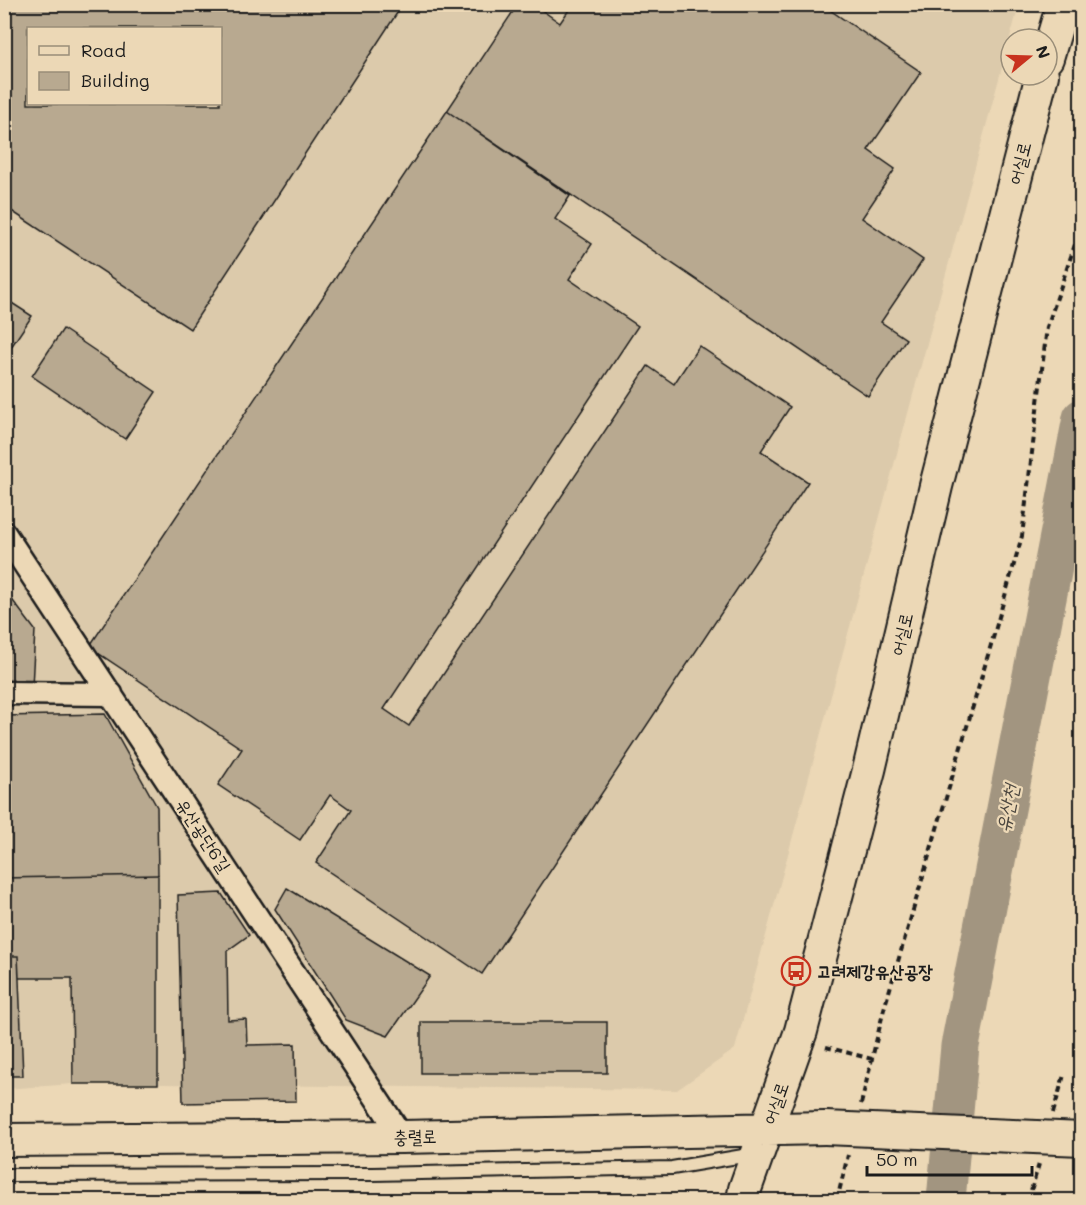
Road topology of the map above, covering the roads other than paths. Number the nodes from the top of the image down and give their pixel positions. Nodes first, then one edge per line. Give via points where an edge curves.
1 (1064, 4) edge
2 (1057, 27) edge
3 (1039, 87) edge
4 (4, 533) edge
5 (4, 693) edge
6 (111, 694) junction
7 (402, 1137) junction
8 (1082, 1139) edge
9 (4, 1140) edge
10 (761, 1141) junction
11 (4, 1175) edge
12 (744, 1195) edge

1 - 2 main road
3 - 10 main road, 어실로 via 936,486 870,770 801,1031
4 - 6 street, 유산공단6길
5 - 6 street
6 - 7 street, 유산공단6길
7 - 9 main road, 충렬로
7 - 10 main road, 충렬로
8 - 10 main road, 충렬로, bridge via 825,1128
10 - 11 lane via 672,1168
10 - 12 main road, 어실로

